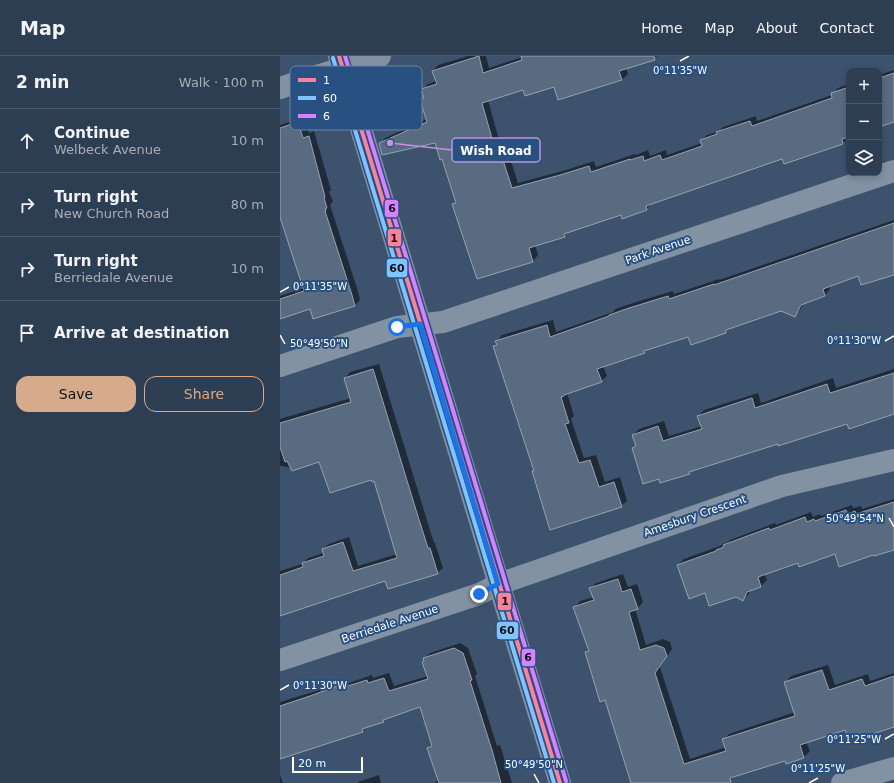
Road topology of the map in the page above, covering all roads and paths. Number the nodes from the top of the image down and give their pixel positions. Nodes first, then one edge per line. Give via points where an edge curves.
1 (380, 56) edge
2 (341, 62) edge
3 (290, 85) edge
4 (280, 88) edge
5 (362, 130) edge
6 (894, 171) edge
7 (420, 324) junction
8 (280, 366) edge
9 (894, 460) edge
10 (498, 584) junction
11 (280, 660) edge
12 (894, 768) edge
13 (560, 783) edge
14 (842, 783) edge

1 - 2 street
3 - 4 street
5 - 7 main road
6 - 7 street, Park Avenue via 443,322
7 - 8 street, Park Avenue via 397,327
7 - 10 main road
9 - 10 street, Amesbury Crescent via 782,486
10 - 11 street, Berriedale Avenue via 479,594
10 - 13 main road
12 - 14 street

